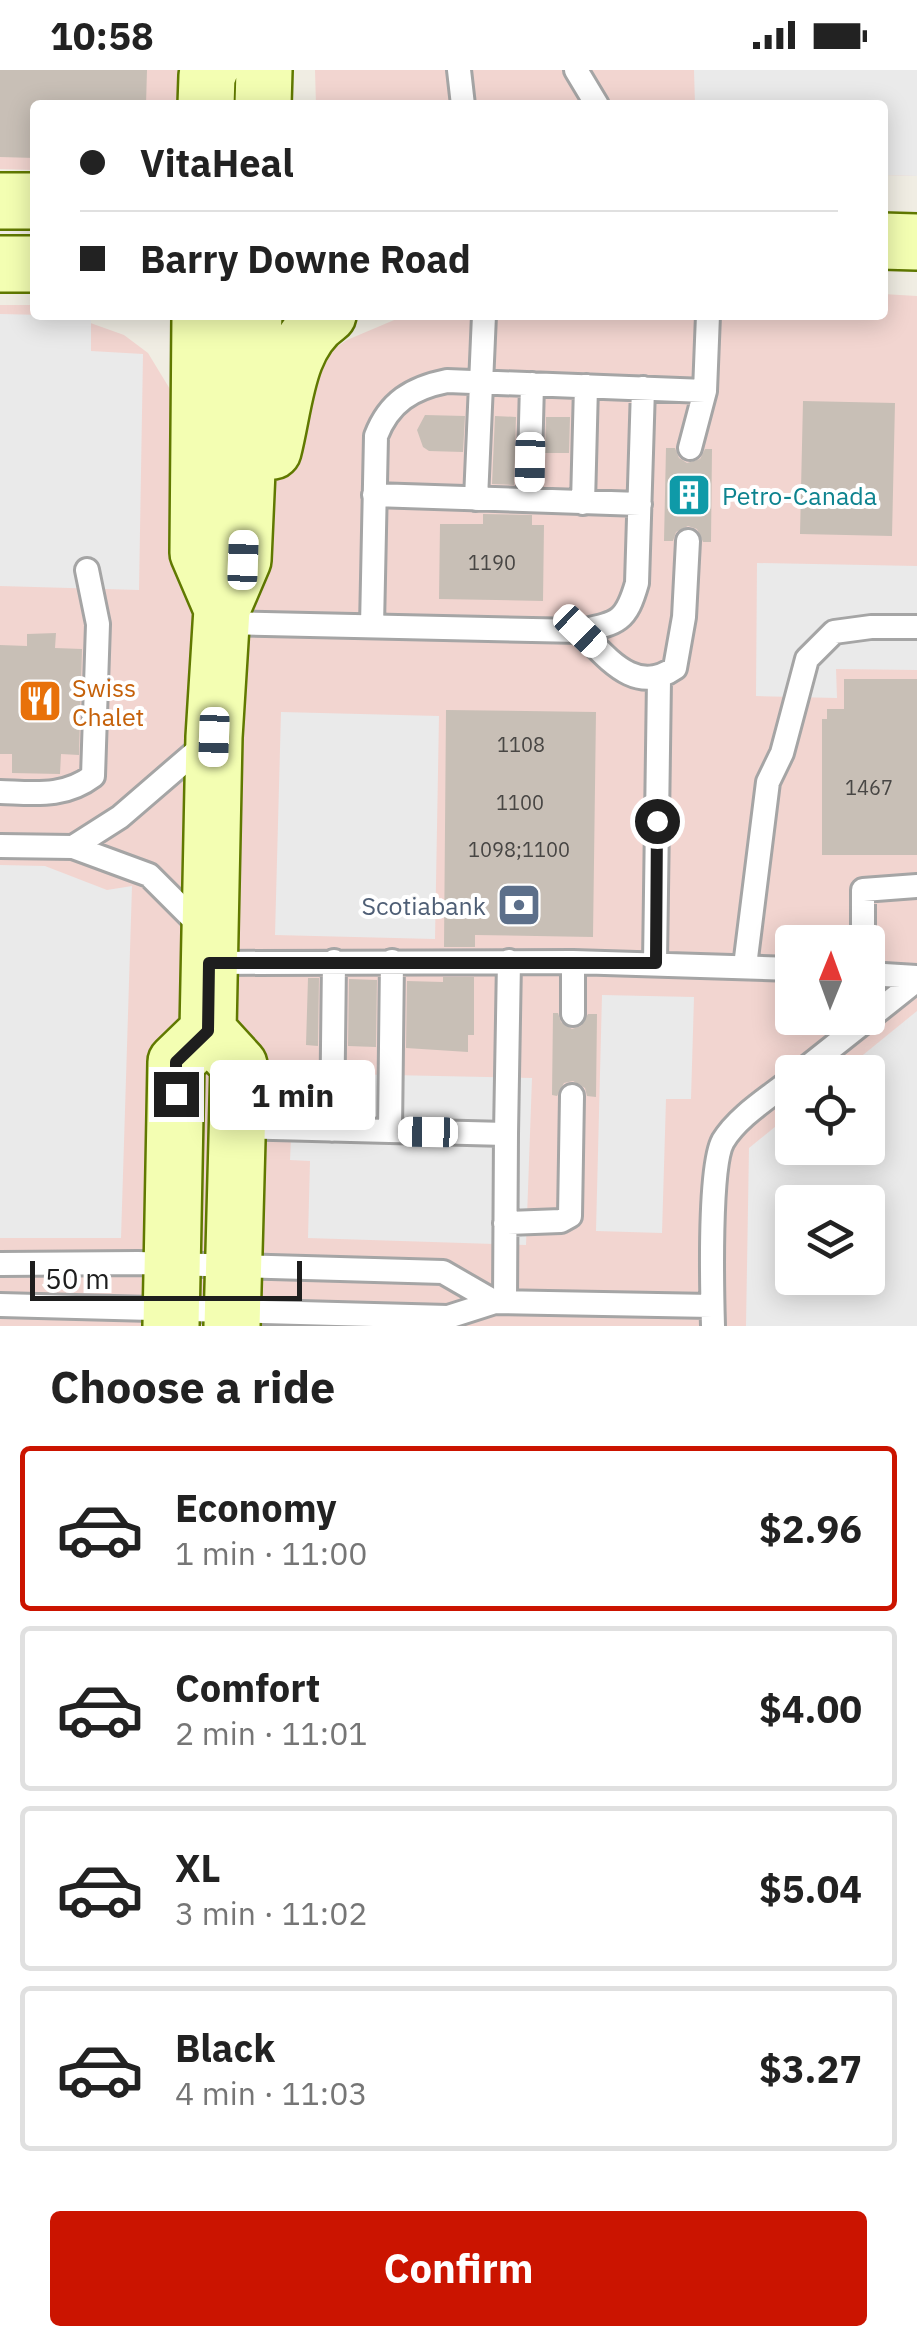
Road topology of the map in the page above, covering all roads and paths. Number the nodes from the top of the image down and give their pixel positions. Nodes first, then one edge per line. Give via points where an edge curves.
1 (210, 70) edge
2 (264, 70) edge
3 (459, 70) edge
4 (576, 70) edge
5 (206, 100) edge
6 (263, 100) edge
7 (463, 100) edge
8 (595, 100) edge
9 (0, 201) edge
10 (30, 201) edge
11 (888, 241) edge
12 (917, 242) edge
13 (0, 264) edge
14 (30, 264) edge
15 (160, 320) edge
16 (200, 320) edge
17 (254, 320) edge
18 (321, 320) edge
19 (484, 320) edge
20 (708, 320) edge
21 (200, 372) junction
22 (480, 382) junction
23 (532, 384) junction
24 (586, 386) junction
25 (643, 388) junction
26 (706, 390) junction
27 (690, 448) dead end
28 (374, 495) junction
29 (476, 499) junction
30 (529, 500) junction
31 (583, 502) junction
32 (640, 504) junction
33 (244, 529) junction
34 (688, 541) dead end
35 (87, 570) dead end
36 (222, 616) junction
37 (372, 626) junction
38 (917, 626) edge
39 (580, 631) junction
40 (659, 679) junction
41 (214, 737) junction
42 (0, 792) edge
43 (0, 846) edge
44 (73, 848) junction
45 (917, 886) edge
46 (862, 925) edge
47 (209, 950) junction
48 (334, 961) junction
49 (392, 961) junction
50 (509, 961) junction
51 (573, 962) junction
52 (656, 963) junction
53 (745, 966) junction
54 (775, 968) edge
55 (885, 975) edge
56 (917, 978) edge
57 (573, 1014) dead end
58 (208, 1031) junction
59 (822, 1055) edge
60 (775, 1094) edge
61 (572, 1096) dead end
62 (237, 1127) junction
63 (332, 1130) junction
64 (390, 1131) junction
65 (506, 1134) junction
66 (505, 1222) junction
67 (0, 1264) edge
68 (172, 1299) edge
69 (232, 1300) edge
70 (500, 1302) junction
71 (0, 1305) edge
72 (712, 1316) edge

1 - 5 main road
2 - 6 main road
3 - 7 lane
4 - 8 lane
9 - 10 main road
11 - 12 main road
13 - 14 main road
15 - 21 main road
16 - 21 main road
17 - 33 main road
18 - 33 main road via 302,341 290,373 270,466
19 - 22 lane
20 - 26 lane
21 - 36 main road via 198,552
22 - 23 lane
22 - 28 lane via 424,386 384,415 376,436
22 - 29 lane
23 - 24 lane
23 - 30 lane
24 - 25 lane
24 - 31 lane
25 - 26 lane
25 - 32 lane
26 - 27 lane
28 - 29 lane
28 - 37 lane
29 - 30 lane
30 - 31 lane
31 - 32 lane
32 - 39 lane via 630,609 616,623
33 - 36 main road via 243,560
34 - 40 lane via 680,647 675,668
35 - 42 lane via 98,624 93,776 56,794
36 - 37 lane
36 - 41 main road
37 - 39 lane
38 - 53 lane via 834,632 808,659 768,782
39 - 40 lane via 622,670
40 - 52 lane
41 - 44 lane
41 - 47 main road
43 - 44 lane
44 - 47 lane via 149,875
45 - 46 lane via 863,890
47 - 48 lane
47 - 58 main road
48 - 49 lane
48 - 63 lane
49 - 50 lane
49 - 64 lane
50 - 51 lane
50 - 65 lane
51 - 52 lane
51 - 57 lane
52 - 53 lane
53 - 54 lane
55 - 56 lane
56 - 59 lane
58 - 62 main road via 239,1065
58 - 68 main road via 176,1062
60 - 72 lane via 722,1142 715,1170
61 - 66 lane via 570,1216
62 - 63 lane
62 - 69 main road
63 - 64 lane
64 - 65 lane
65 - 66 lane
66 - 70 lane
67 - 68 lane
68 - 69 lane
68 - 69 lane
68 - 71 lane
69 - 70 lane via 448,1317
69 - 70 lane via 442,1272
70 - 72 lane

